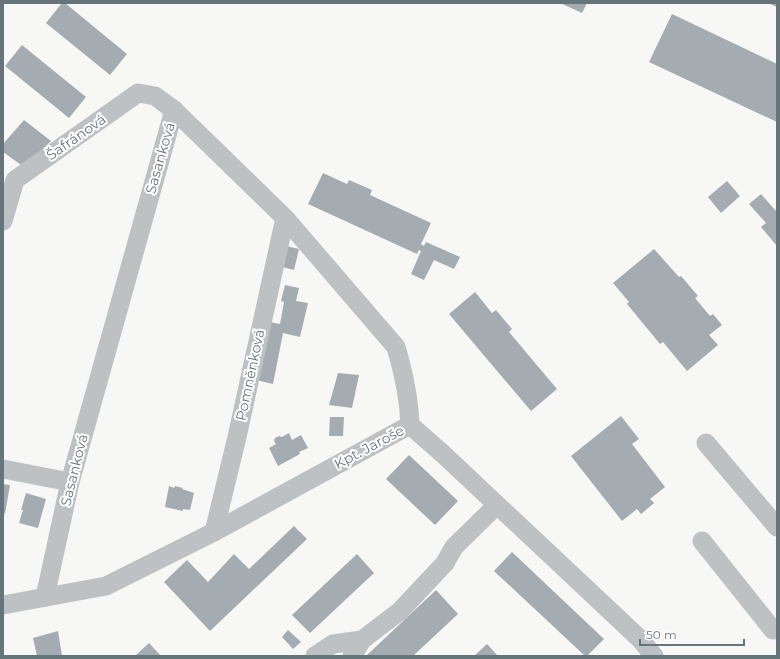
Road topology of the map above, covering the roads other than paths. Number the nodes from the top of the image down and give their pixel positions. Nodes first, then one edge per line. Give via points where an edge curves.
1 (174, 110) junction
2 (285, 218) junction
3 (3, 221) edge
4 (410, 425) junction
5 (706, 443) dead end
6 (3, 469) edge
7 (70, 482) junction
8 (497, 505) junction
9 (777, 527) edge
10 (214, 532) junction
11 (702, 541) dead end
12 (45, 597) junction
13 (3, 605) edge
14 (776, 631) edge
15 (362, 640) junction
16 (315, 656) edge
17 (352, 656) edge
18 (654, 656) edge

1 - 2 street, Sasanková
1 - 3 street, Šafránová via 155,96 138,93 15,180
1 - 7 street, Sasanková
2 - 4 street, Sasanková via 396,347 406,386
2 - 10 street, Pomněnková
4 - 8 street, Kpt. Jaroše
4 - 10 street, Kpt. Jaroše
5 - 9 street
6 - 7 street
7 - 12 street, Sasanková
8 - 15 street via 454,547 445,563 400,612
8 - 18 street, Kpt. Jaroše via 640,639
10 - 12 street, Kpt. Jaroše via 106,586
11 - 14 street
12 - 13 street, Kpt. Jaroše
15 - 16 street via 333,644
15 - 17 street

